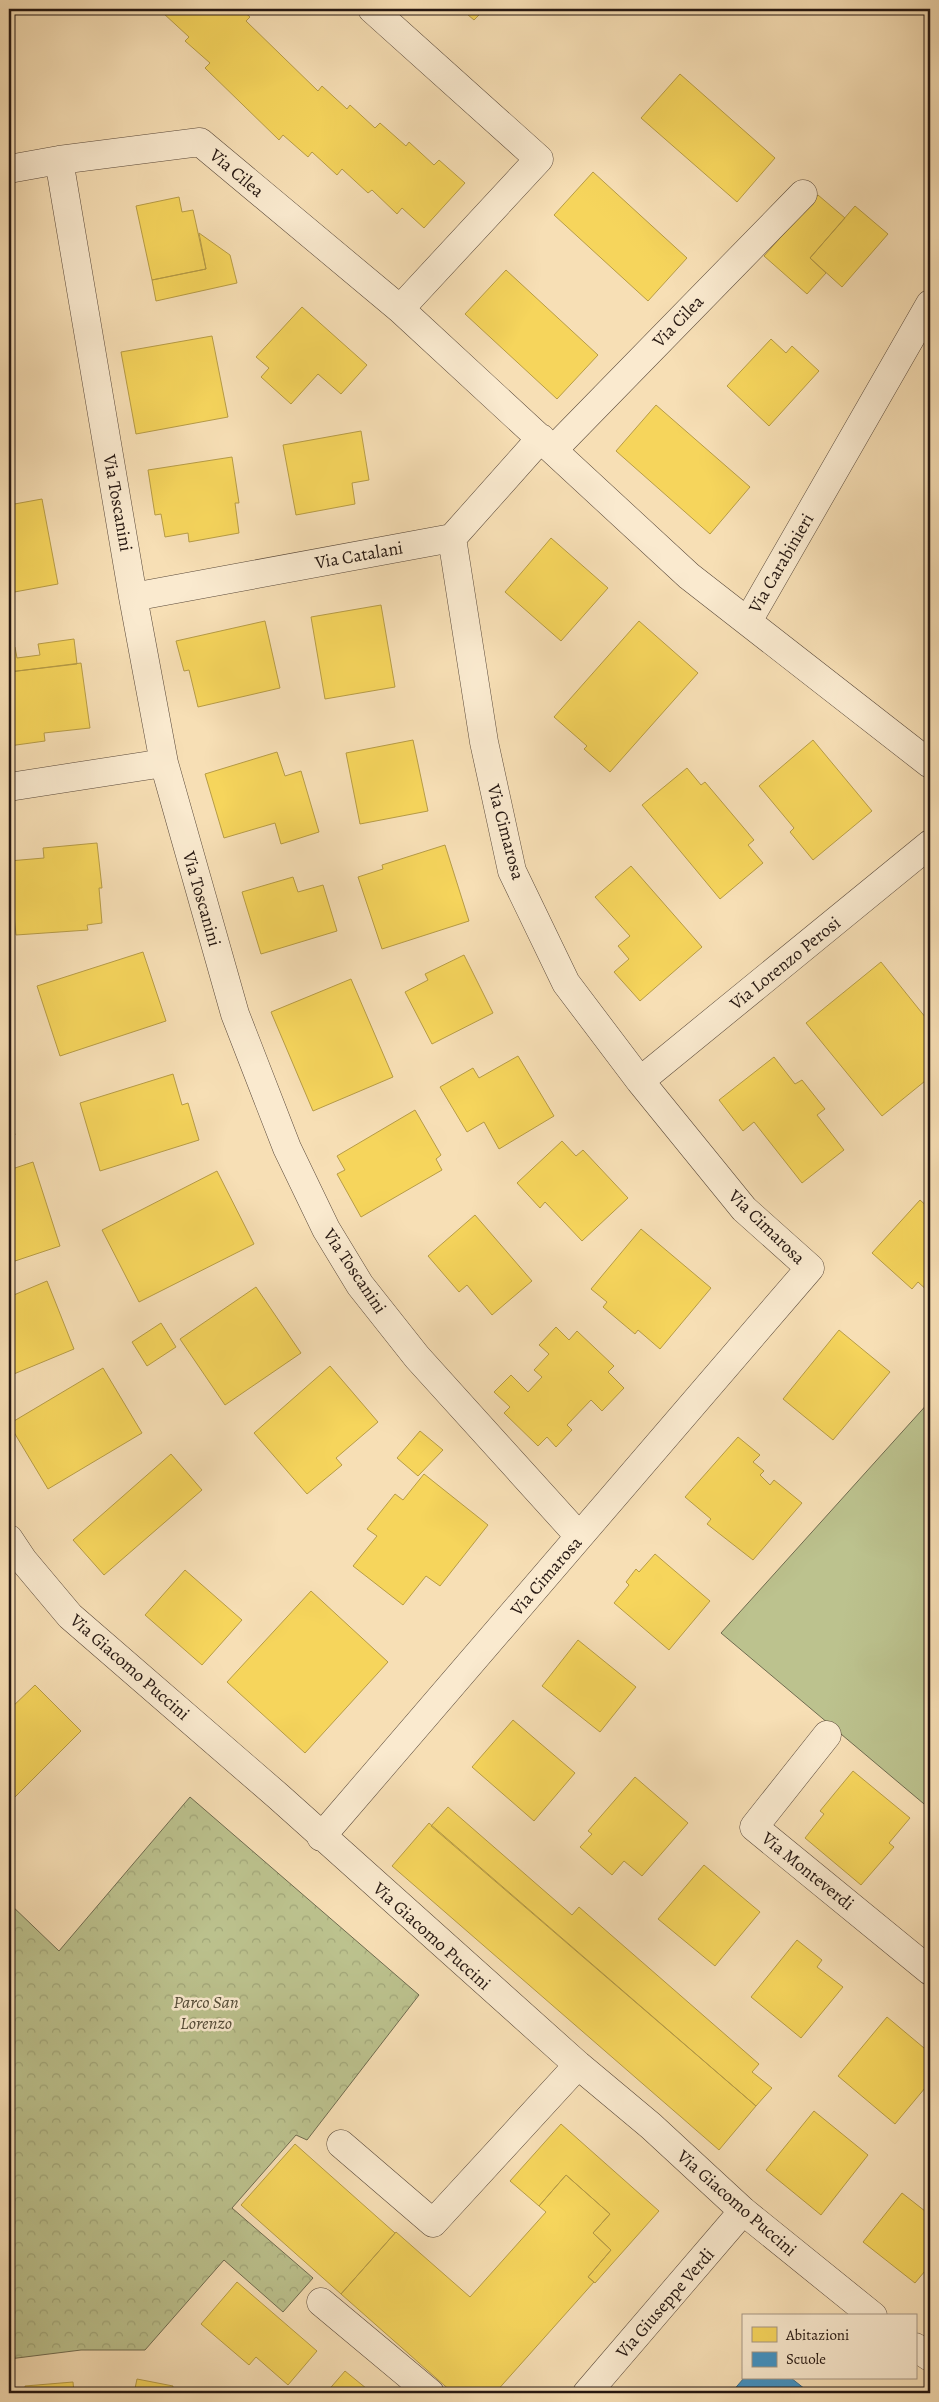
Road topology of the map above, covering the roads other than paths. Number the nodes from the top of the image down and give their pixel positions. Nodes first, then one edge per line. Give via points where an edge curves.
1 (372, 9) edge
2 (59, 160) junction
3 (9, 170) edge
4 (803, 194) dead end
5 (930, 304) edge
6 (400, 309) junction
7 (547, 443) junction
8 (452, 538) junction
9 (134, 597) junction
10 (748, 621) junction
11 (164, 763) junction
12 (930, 764) edge
13 (9, 787) edge
14 (930, 844) edge
15 (640, 1081) junction
16 (579, 1536) junction
17 (9, 1539) edge
18 (827, 1735) dead end
19 (321, 1837) junction
20 (930, 1971) edge
21 (578, 2065) junction
22 (341, 2144) dead end
23 (743, 2211) junction
24 (321, 2302) dead end
25 (871, 2314) edge
26 (916, 2348) edge
27 (930, 2357) edge
28 (430, 2393) edge
29 (587, 2393) edge

1 - 6 street via 540,158
2 - 3 street, Via Cilea
2 - 6 street, Via Cilea via 200,142
2 - 9 street, Via Toscanini
4 - 7 street, Via Cilea
5 - 10 street, Via Carabinieri
6 - 7 street, Via Cilea
7 - 8 street
7 - 10 street, Via Cilea via 688,576
8 - 9 street, Via Catalani
8 - 15 street, Via Cimarosa via 484,742 512,871 566,983
9 - 11 street, Via Toscanini
10 - 12 street, Via Carabinieri
11 - 13 street
11 - 16 street, Via Toscanini via 235,1014 287,1148 326,1229 360,1285 417,1357
14 - 15 street, Via Lorenzo Perosi
15 - 16 street, Via Cimarosa via 744,1209 810,1268
16 - 19 street, Via Cimarosa
17 - 19 street, Via Giacomo Puccini via 70,1616
18 - 20 street, Via Monteverdi via 754,1827
19 - 21 street, Via Giacomo Puccini
21 - 22 street via 433,2224
21 - 23 street, Via Giacomo Puccini via 651,2126
23 - 25 street, Via Giacomo Puccini
23 - 29 street, Via Giuseppe Verdi
24 - 28 street
26 - 27 street

